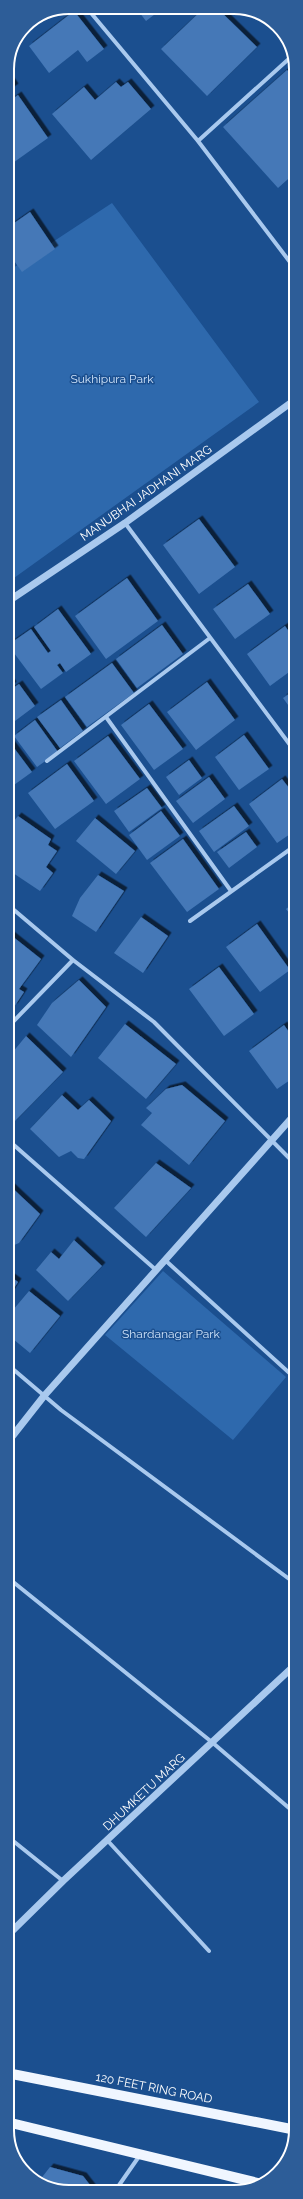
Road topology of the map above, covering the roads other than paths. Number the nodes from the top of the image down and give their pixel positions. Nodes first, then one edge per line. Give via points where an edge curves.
1 (92, 14) edge
2 (288, 59) edge
3 (198, 141) junction
4 (289, 261) edge
5 (289, 404) edge
6 (125, 523) junction
7 (14, 597) edge
8 (210, 638) junction
9 (106, 717) junction
10 (289, 744) edge
11 (47, 761) dead end
12 (289, 850) edge
13 (231, 891) junction
14 (14, 910) edge
15 (190, 921) dead end
16 (74, 960) junction
17 (14, 1021) edge
18 (289, 1121) edge
19 (271, 1140) junction
20 (14, 1145) edge
21 (289, 1158) edge
22 (165, 1260) junction
23 (156, 1270) junction
24 (14, 1370) edge
25 (289, 1373) edge
26 (44, 1396) junction
27 (14, 1434) edge
28 (289, 1579) edge
29 (14, 1583) edge
30 (289, 1671) edge
31 (213, 1743) junction
32 (289, 1808) edge
33 (107, 1840) junction
34 (14, 1842) edge
35 (63, 1881) junction
36 (14, 1929) edge
37 (209, 1951) dead end
38 (14, 2074) edge
39 (14, 2124) edge
40 (289, 2129) edge
41 (140, 2155) junction
42 (253, 2182) edge
43 (119, 2185) edge

1 - 3 street
2 - 3 street
3 - 4 street
5 - 6 street, MANUBHAI JADHANI MARG
6 - 7 street, MANUBHAI JADHANI MARG
6 - 8 street
8 - 9 street
8 - 10 street
9 - 11 street
9 - 13 street
12 - 13 street
13 - 15 street
14 - 16 street
16 - 17 street
16 - 19 street via 154,1022
18 - 19 street
19 - 21 street
19 - 22 street
20 - 23 street
22 - 23 street
22 - 25 street
23 - 26 street
24 - 26 street
26 - 27 street
26 - 28 street
29 - 31 street
30 - 31 street, DHUMKETU MARG
31 - 32 street
31 - 33 street, DHUMKETU MARG
33 - 35 street, DHUMKETU MARG
33 - 37 street
34 - 35 street
35 - 36 street, DHUMKETU MARG
38 - 40 main road, 120 FEET RING ROAD
39 - 41 main road
41 - 42 main road
41 - 43 street

